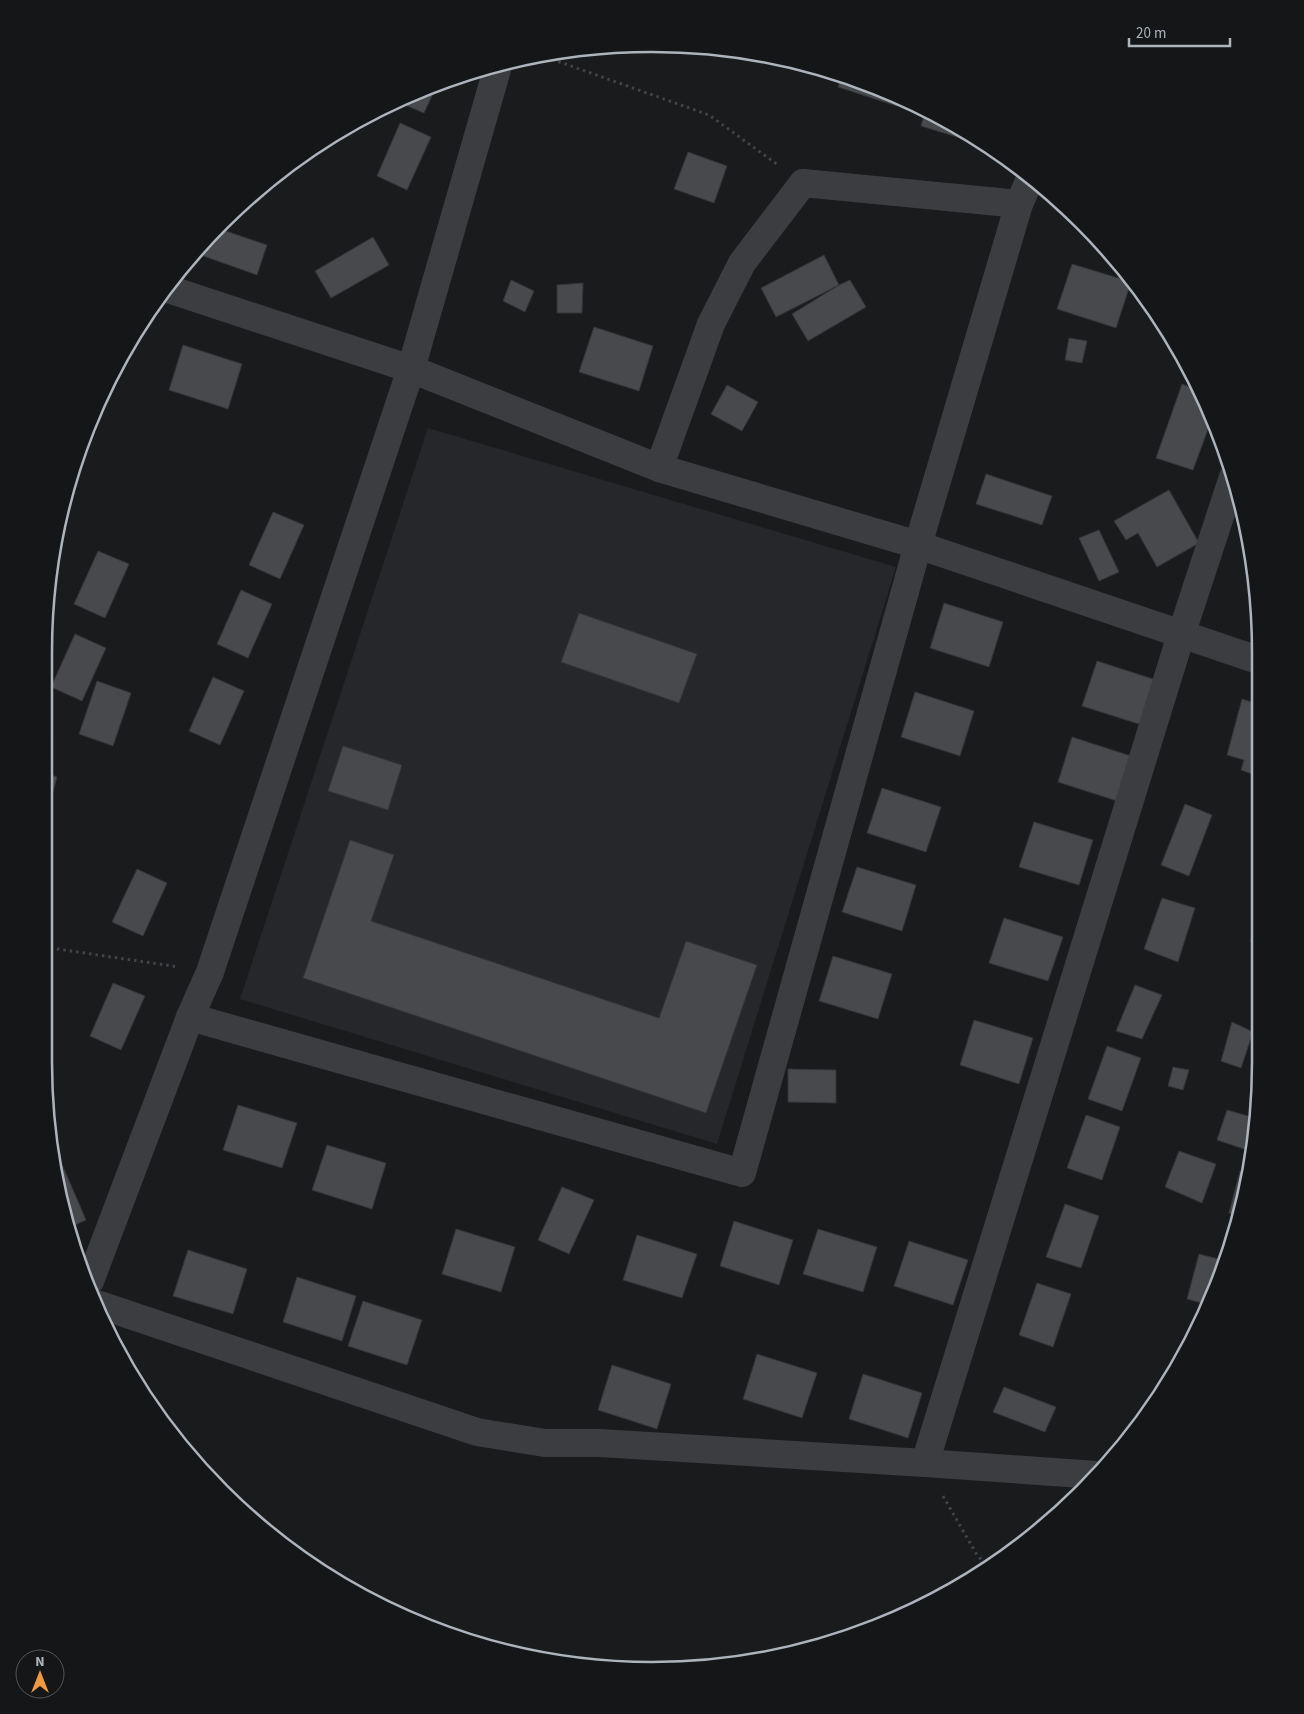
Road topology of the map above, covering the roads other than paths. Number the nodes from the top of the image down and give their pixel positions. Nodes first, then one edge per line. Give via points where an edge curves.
1 (496, 73) edge
2 (1027, 185) edge
3 (1019, 204) junction
4 (173, 291) edge
5 (411, 369) junction
6 (659, 468) junction
7 (1229, 489) edge
8 (918, 545) junction
9 (1180, 635) junction
10 (1252, 658) edge
11 (190, 1017) junction
12 (92, 1276) edge
13 (105, 1307) edge
14 (925, 1463) junction
15 (1087, 1474) edge

1 - 5 street
2 - 3 street
3 - 6 street via 803,182 738,270 711,324
3 - 8 street
4 - 5 street
5 - 6 street
5 - 11 street via 210,972
6 - 8 street
7 - 9 street
8 - 9 street
8 - 11 street via 742,1173
9 - 10 street
9 - 14 street
11 - 12 street
13 - 14 street via 477,1432 545,1443 600,1443
14 - 15 street

